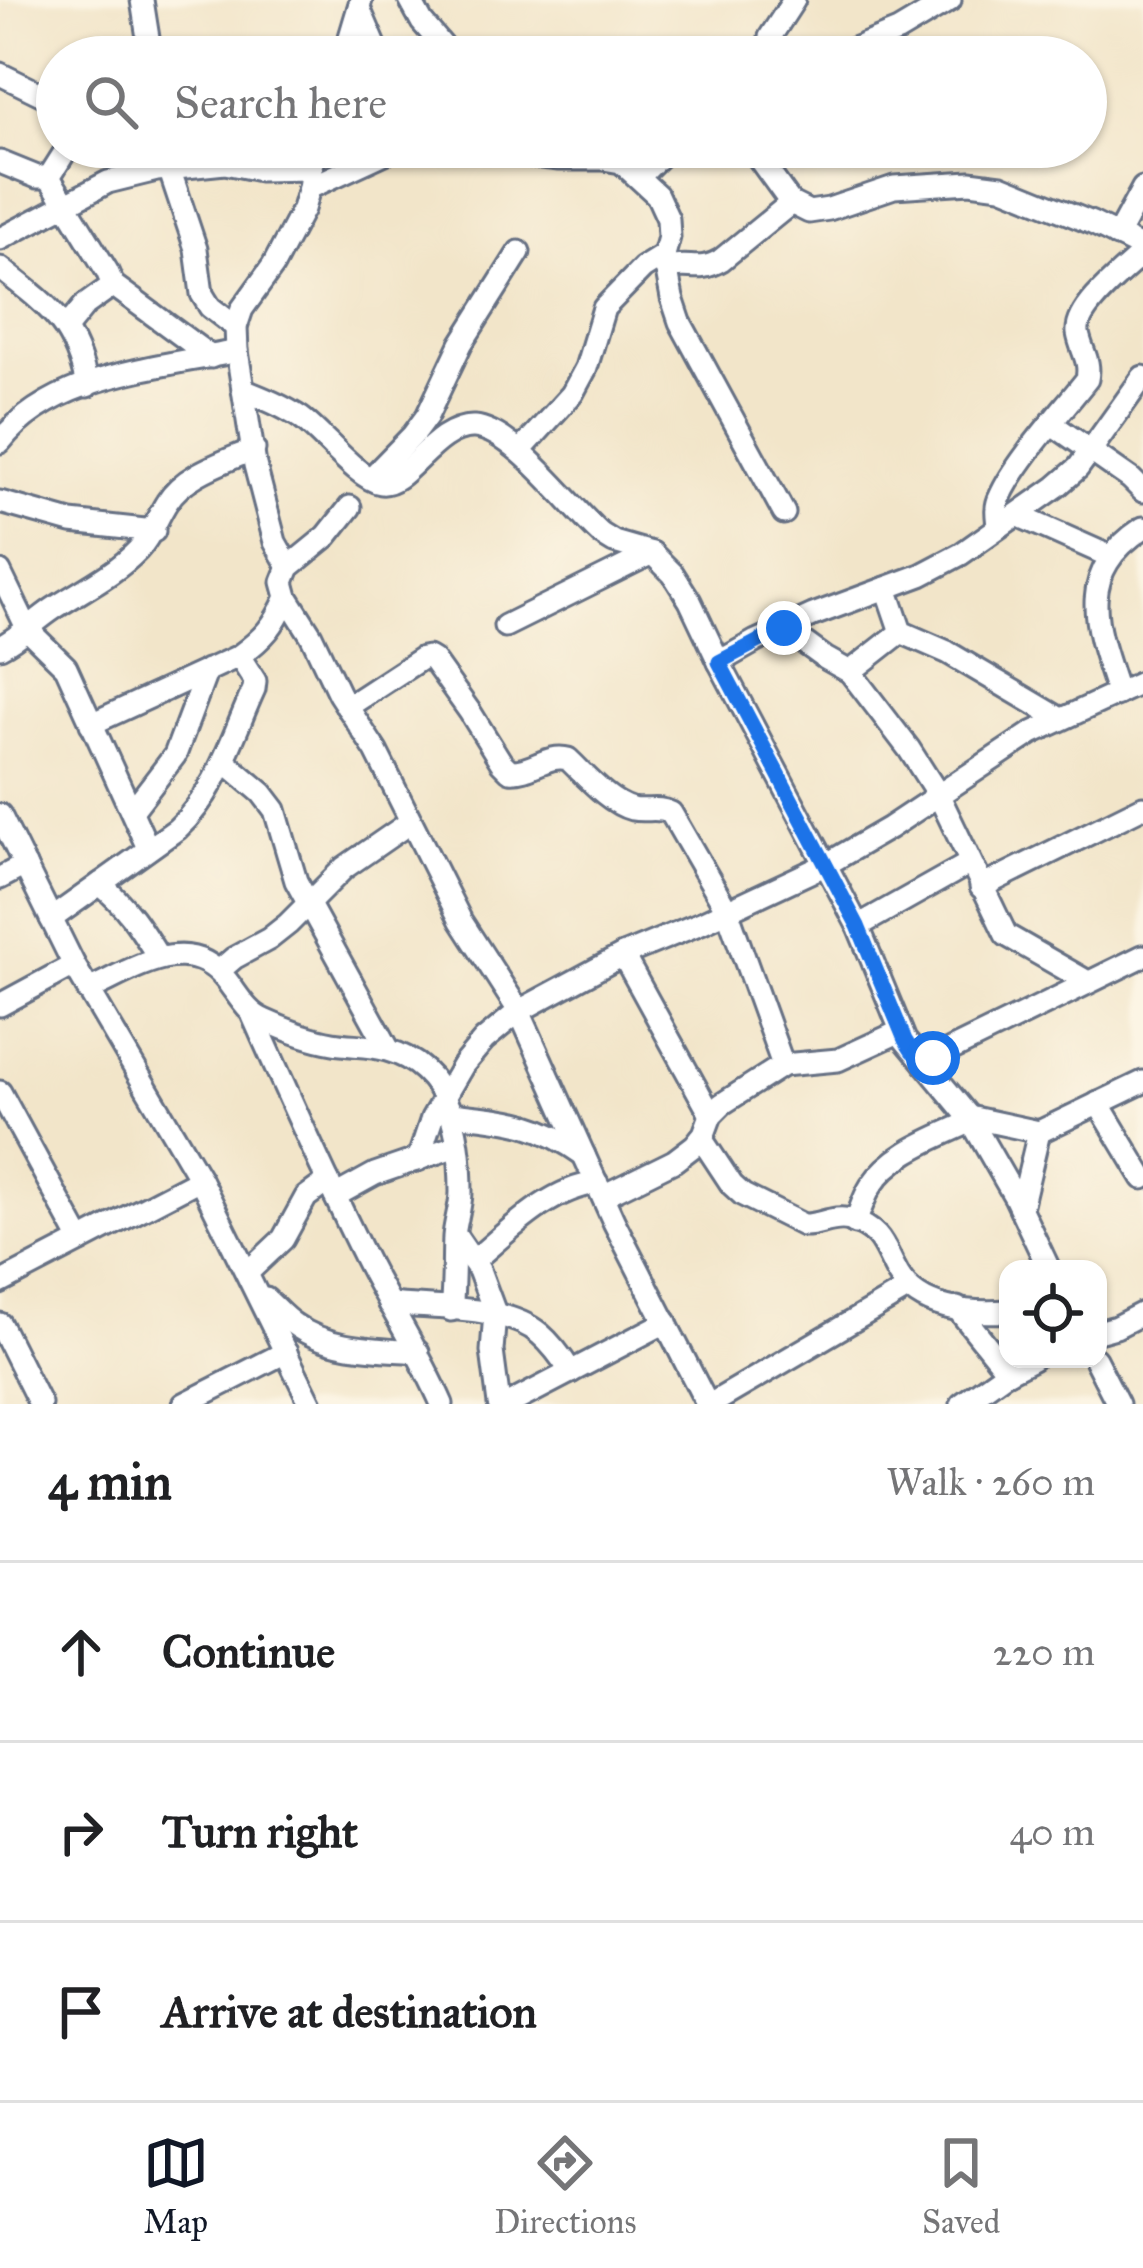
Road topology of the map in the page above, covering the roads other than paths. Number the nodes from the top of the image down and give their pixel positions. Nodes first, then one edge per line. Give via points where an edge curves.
1 (142, 0) edge
2 (410, 0) edge
3 (794, 0) edge
4 (950, 0) edge
5 (360, 4) edge
6 (148, 36) edge
7 (350, 36) edge
8 (372, 36) edge
9 (434, 36) edge
10 (771, 36) edge
11 (886, 36) edge
12 (0, 74) edge
13 (36, 92) edge
14 (0, 162) edge
15 (55, 168) edge
16 (140, 168) edge
17 (169, 168) edge
18 (250, 168) edge
19 (312, 168) edge
20 (628, 168) edge
21 (648, 168) edge
22 (765, 168) edge
23 (49, 177) junction
24 (639, 177) junction
25 (1143, 188) edge
26 (791, 202) junction
27 (66, 205) junction
28 (1117, 236) junction
29 (0, 239) edge
30 (1143, 250) edge
31 (519, 252) dead end
32 (665, 262) junction
33 (0, 268) edge
34 (113, 285) junction
35 (67, 327) junction
36 (236, 327) junction
37 (237, 351) junction
38 (212, 357) junction
39 (1143, 377) edge
40 (87, 386) junction
41 (243, 390) junction
42 (1052, 424) junction
43 (0, 442) edge
44 (254, 449) junction
45 (1090, 450) junction
46 (520, 451) junction
47 (371, 478) junction
48 (1143, 491) edge
49 (0, 502) edge
50 (350, 507) dead end
51 (784, 513) dead end
52 (1008, 520) junction
53 (154, 531) junction
54 (1140, 537) edge
55 (652, 554) junction
56 (1108, 556) junction
57 (290, 567) junction
58 (0, 572) edge
59 (886, 589) junction
60 (287, 596) junction
61 (505, 626) dead end
62 (784, 628) junction
63 (28, 630) junction
64 (901, 632) junction
65 (0, 647) edge
66 (239, 656) junction
67 (719, 662) junction
68 (207, 670) junction
69 (850, 673) junction
70 (1143, 682) edge
71 (1118, 694) junction
72 (347, 707) junction
73 (1059, 718) junction
74 (91, 724) junction
75 (224, 761) junction
76 (939, 796) junction
77 (1143, 807) edge
78 (132, 812) junction
79 (0, 815) edge
80 (410, 823) junction
81 (148, 848) junction
82 (970, 863) junction
83 (826, 864) junction
84 (25, 865) junction
85 (0, 878) edge
86 (100, 884) junction
87 (981, 887) junction
88 (309, 902) junction
89 (727, 910) junction
90 (51, 919) junction
91 (858, 926) junction
92 (623, 955) junction
93 (1143, 956) edge
94 (159, 958) junction
95 (74, 965) junction
96 (219, 971) junction
97 (1088, 982) junction
98 (88, 990) junction
99 (0, 1005) edge
100 (519, 1012) junction
101 (254, 1016) junction
102 (901, 1031) junction
103 (388, 1050) junction
104 (924, 1063) junction
105 (784, 1065) junction
106 (1143, 1082) edge
107 (0, 1092) edge
108 (1098, 1103) junction
109 (448, 1104) junction
110 (711, 1115) junction
111 (970, 1119) junction
112 (1039, 1132) junction
113 (701, 1138) junction
114 (456, 1146) junction
115 (584, 1156) junction
116 (418, 1160) junction
117 (1143, 1178) edge
118 (200, 1179) junction
119 (332, 1189) junction
120 (600, 1190) junction
121 (1021, 1208) junction
122 (855, 1223) junction
123 (454, 1234) junction
124 (81, 1241) junction
125 (1045, 1260) edge
126 (473, 1262) junction
127 (251, 1280) junction
128 (0, 1283) edge
129 (909, 1288) junction
130 (389, 1304) junction
131 (957, 1308) junction
132 (452, 1310) junction
133 (999, 1311) edge
134 (495, 1313) junction
135 (1143, 1313) edge
136 (666, 1322) junction
137 (0, 1324) edge
138 (1107, 1330) edge
139 (286, 1352) junction
140 (418, 1352) junction
141 (1016, 1368) edge
142 (1100, 1368) edge
143 (572, 1372) junction
144 (1008, 1372) junction
145 (40, 1404) edge
146 (184, 1404) edge
147 (311, 1404) edge
148 (442, 1404) edge
149 (499, 1404) edge
150 (509, 1404) edge
151 (709, 1404) edge
152 (962, 1404) edge
153 (1118, 1404) edge

1 - 6 street
2 - 9 street
3 - 10 street
4 - 11 street
5 - 7 street
5 - 8 street
12 - 13 street
14 - 23 street
15 - 23 street
16 - 27 street
17 - 36 street via 202,294
18 - 19 street
19 - 36 street via 302,209
20 - 24 street
21 - 24 street
22 - 26 street
23 - 27 street
24 - 32 street via 668,219
25 - 28 street
26 - 28 street via 809,212 894,187 970,182 1001,186
26 - 32 street via 708,267
27 - 29 street
27 - 34 street
28 - 30 street
30 - 42 street via 1079,319 1087,379
31 - 47 street via 427,416
32 - 46 street via 644,268 604,308 572,394
32 - 51 street via 680,322
33 - 35 street
34 - 35 street
34 - 38 street
35 - 40 street
36 - 37 street
37 - 38 street
37 - 41 street
38 - 40 street
39 - 45 street
40 - 43 street via 51,400
41 - 44 street
41 - 47 street via 305,421
42 - 45 street
42 - 52 street via 1000,495 996,508
44 - 53 street via 182,487
44 - 57 street via 275,542
45 - 48 street
45 - 52 street
46 - 47 street via 476,427 457,430 391,482
46 - 55 street via 601,534
49 - 53 street via 71,522
50 - 57 street
52 - 56 street
52 - 59 street via 961,554
53 - 63 street
54 - 56 street
55 - 61 street
55 - 67 street via 673,574
56 - 71 street via 1095,616
57 - 60 street
58 - 63 street
59 - 62 street
59 - 64 street
60 - 66 street via 274,625
60 - 72 street
62 - 67 street
62 - 69 street
63 - 65 street
63 - 74 street via 66,667
64 - 69 street
64 - 73 street
66 - 68 street
66 - 75 street via 254,689
67 - 83 street
68 - 74 street
68 - 78 street via 175,755
69 - 76 street
70 - 71 street
71 - 73 street
72 - 80 street
72 - 89 street via 428,657 510,771 559,756 624,807 671,814
73 - 76 street
74 - 78 street
75 - 81 street via 193,814
75 - 88 street via 275,810
76 - 82 street
76 - 83 street
77 - 87 street
78 - 81 street
79 - 84 street
80 - 88 street
80 - 100 street
81 - 86 street
82 - 87 street
82 - 91 street
83 - 89 street
83 - 91 street
84 - 85 street
84 - 90 street
86 - 90 street
86 - 94 street via 135,917
87 - 97 street via 1006,934
88 - 96 street
88 - 103 street
89 - 92 street
89 - 105 street
90 - 95 street
91 - 102 street
92 - 100 street
92 - 110 street
93 - 97 street
94 - 96 street via 202,959
94 - 98 street
95 - 98 street
95 - 99 street
96 - 101 street
97 - 104 street
98 - 118 street
100 - 109 street via 463,1065
100 - 115 street
101 - 103 street via 328,1042
101 - 119 street
102 - 104 street
102 - 105 street via 838,1060
103 - 109 street via 421,1067
104 - 111 street
105 - 110 street
106 - 108 street
107 - 124 street
108 - 112 street
108 - 117 street
109 - 114 street
109 - 115 street via 529,1124
109 - 116 street via 424,1135
110 - 113 street
111 - 112 street
111 - 121 street
111 - 122 street via 885,1170
112 - 121 street
113 - 120 street via 674,1161
113 - 122 street via 743,1196 803,1225
114 - 116 street
114 - 123 street via 461,1191
115 - 120 street
116 - 119 street
118 - 124 street
118 - 127 street
119 - 127 street via 306,1197
119 - 130 street
120 - 126 street via 581,1185 565,1192
120 - 136 street
121 - 125 street
122 - 129 street via 879,1235
123 - 126 street
123 - 132 street
124 - 128 street
126 - 134 street
127 - 139 street
127 - 140 street via 296,1327 322,1339
129 - 131 street
129 - 151 street
130 - 132 street
130 - 140 street
131 - 133 street
131 - 144 street
132 - 134 street
134 - 143 street via 537,1331
134 - 149 street
135 - 138 street
136 - 143 street
136 - 151 street
137 - 145 street
139 - 146 street
139 - 147 street
140 - 148 street
141 - 144 street
142 - 153 street
143 - 150 street
144 - 152 street

